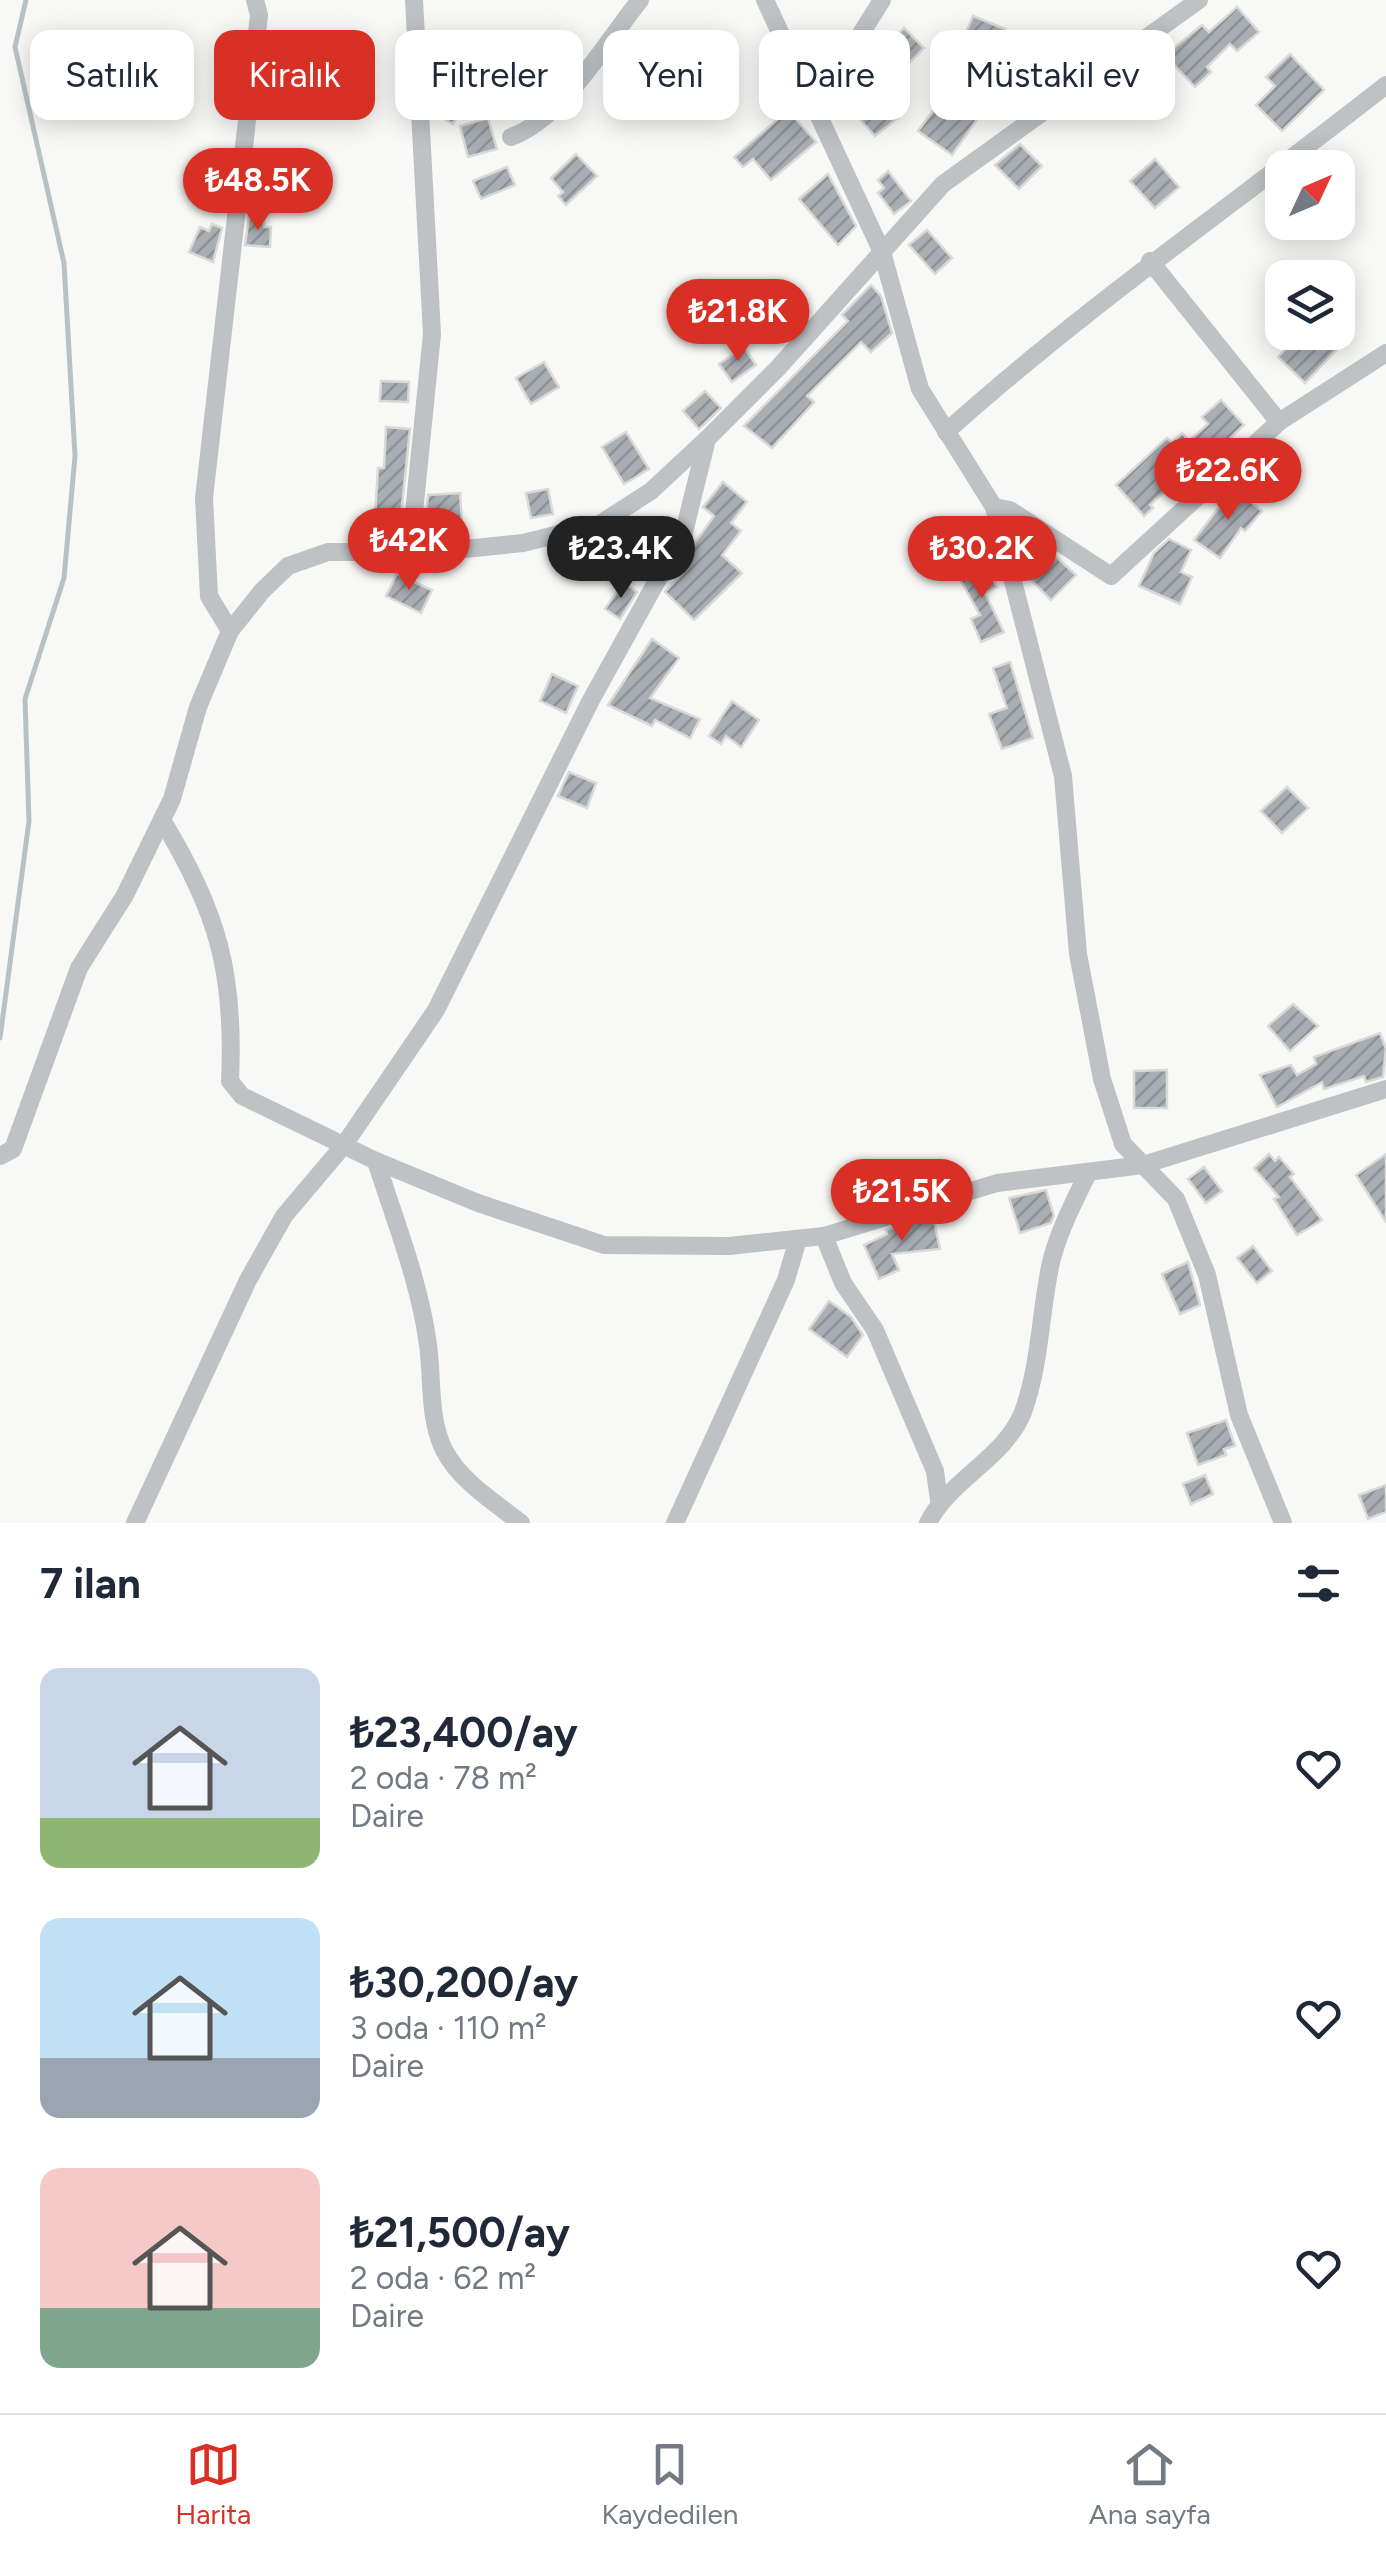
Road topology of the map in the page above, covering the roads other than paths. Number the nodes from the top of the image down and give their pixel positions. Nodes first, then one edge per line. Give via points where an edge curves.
1 (255, 0) edge
2 (414, 0) edge
3 (640, 0) edge
4 (765, 0) edge
5 (882, 0) edge
6 (1200, 0) edge
7 (780, 30) edge
8 (863, 30) edge
9 (1386, 84) edge
10 (824, 120) edge
11 (511, 136) dead end
12 (882, 252) junction
13 (1150, 261) junction
14 (1386, 353) edge
15 (1279, 422) junction
16 (946, 432) junction
17 (708, 438) junction
18 (994, 506) junction
19 (410, 552) junction
20 (230, 631) junction
21 (162, 820) junction
22 (1386, 1089) edge
23 (344, 1144) junction
24 (0, 1156) edge
25 (376, 1161) junction
26 (1142, 1165) junction
27 (1088, 1174) junction
28 (824, 1236) junction
29 (798, 1239) junction
30 (940, 1500) junction
31 (135, 1523) edge
32 (521, 1523) edge
33 (675, 1523) edge
34 (928, 1523) edge
35 (1283, 1523) edge

1 - 20 street via 259,14 204,498 209,596
2 - 19 street via 432,334
3 - 11 street via 552,110
4 - 7 street
5 - 8 street
6 - 12 street via 943,184
9 - 13 street via 1216,218
10 - 12 street
12 - 16 street via 920,389
12 - 17 street
13 - 15 street
13 - 16 street
14 - 15 street
15 - 18 street via 1111,576
16 - 18 street
17 - 19 street via 651,491 600,524 523,543
17 - 23 street via 684,532 591,700 436,1010
18 - 26 street via 1062,776 1078,954 1102,1079 1123,1144
19 - 20 street via 328,552 288,566
20 - 21 street
21 - 23 street via 198,878 226,960 233,1014 230,1081 242,1096
21 - 24 street via 78,968 13,1148
22 - 26 street
23 - 25 street
23 - 31 street via 284,1216 248,1280
25 - 29 street via 604,1245
25 - 32 street via 418,1298 434,1425 471,1484
26 - 27 street
26 - 35 street via 1176,1199 1207,1275 1239,1414
27 - 28 street via 997,1183
27 - 30 street via 1050,1266 1040,1350 1022,1416 994,1452
28 - 29 street
28 - 30 street via 875,1330
29 - 33 street via 786,1280
30 - 34 street

